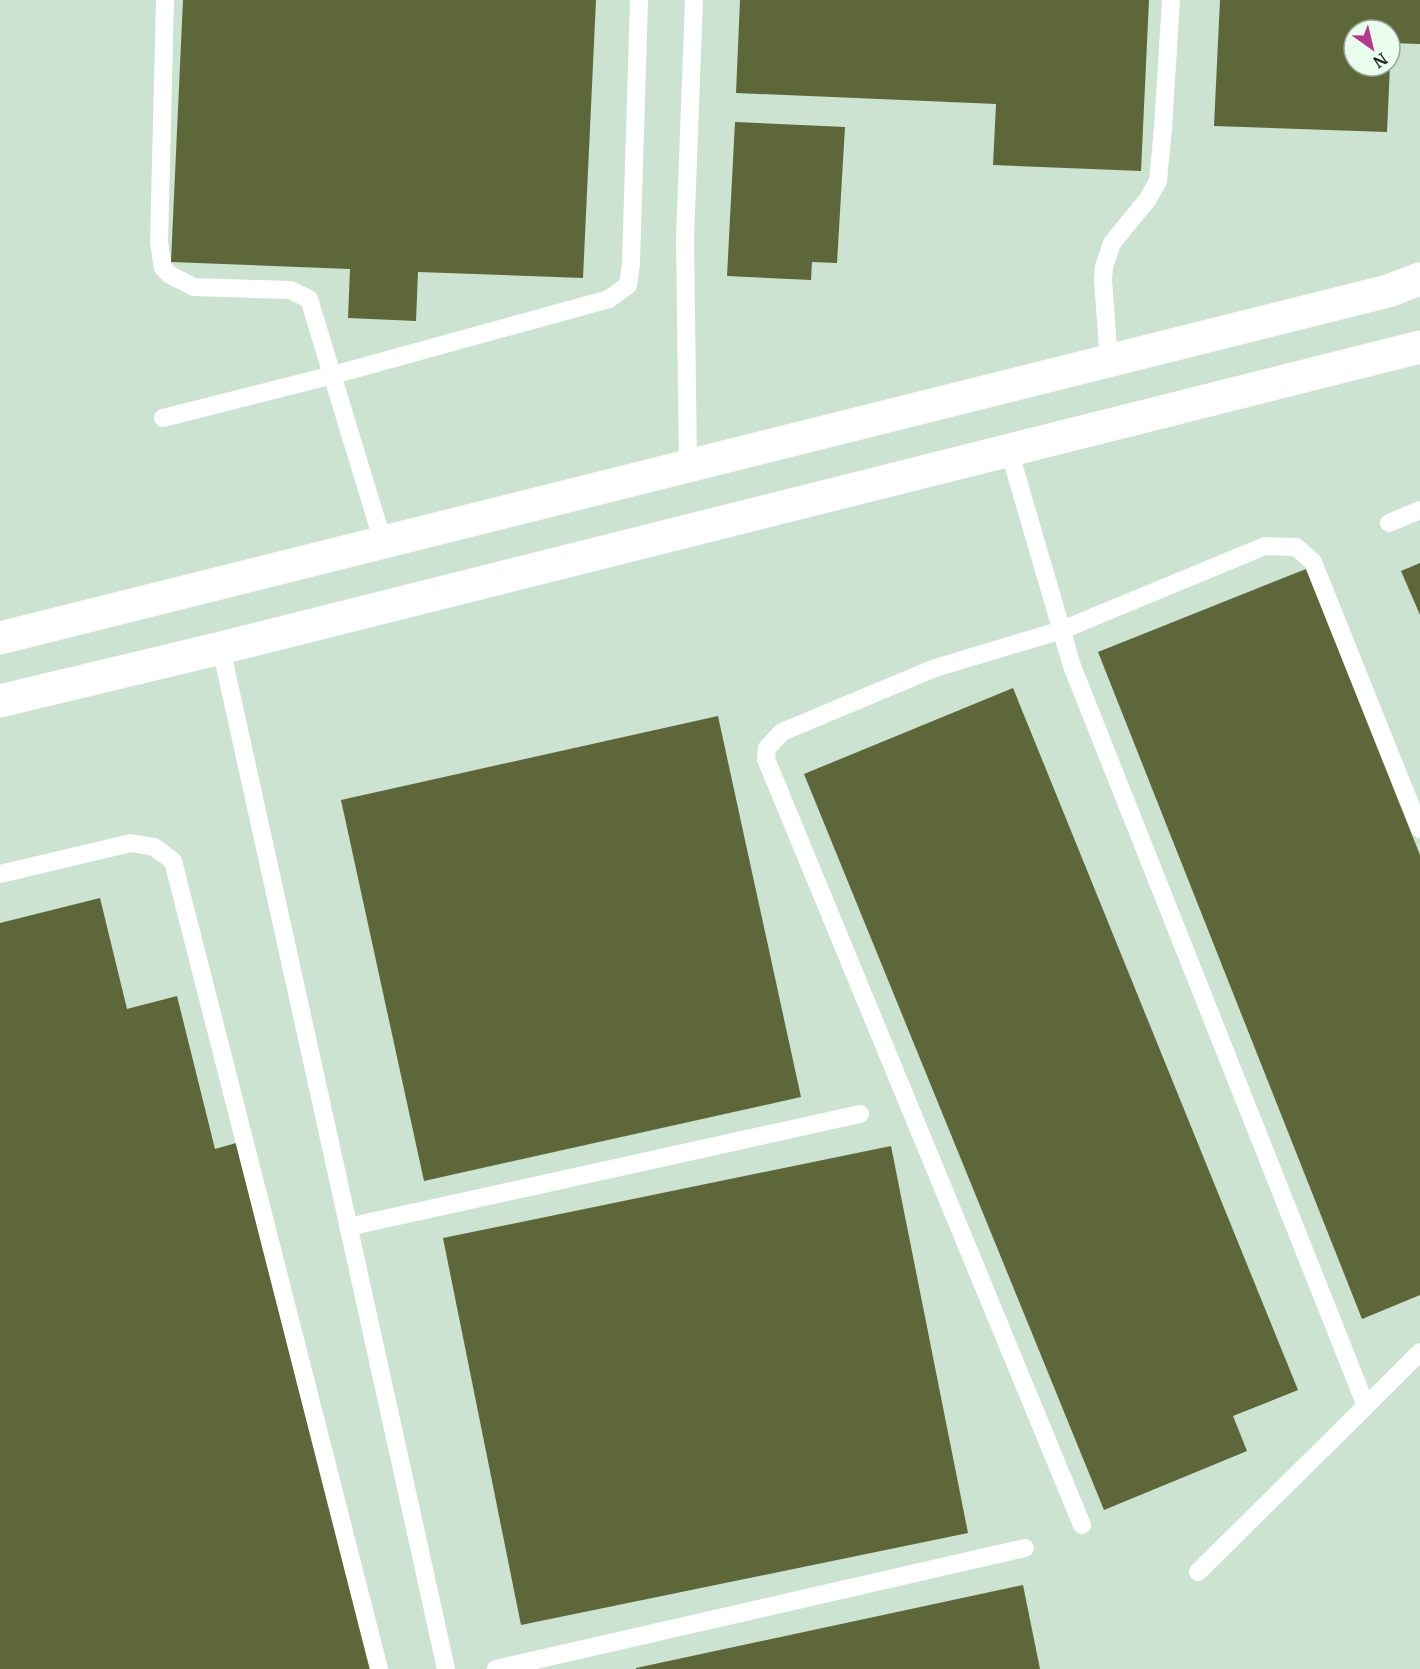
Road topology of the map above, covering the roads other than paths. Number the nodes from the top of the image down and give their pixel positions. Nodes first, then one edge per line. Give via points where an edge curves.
1 (165, 0) edge
2 (639, 0) edge
3 (694, 0) edge
4 (1171, 0) edge
5 (1420, 279) edge
6 (1420, 346) edge
7 (1109, 361) junction
8 (333, 375) junction
9 (163, 418) dead end
10 (1009, 450) junction
11 (687, 466) junction
12 (1420, 510) edge
13 (1389, 523) dead end
14 (383, 543) junction
15 (1062, 630) junction
16 (0, 638) edge
17 (221, 648) junction
18 (0, 701) edge
19 (1420, 829) edge
20 (0, 874) edge
21 (860, 1114) dead end
22 (348, 1227) junction
23 (1420, 1352) edge
24 (1366, 1406) junction
25 (1082, 1525) dead end
26 (1026, 1548) dead end
27 (1198, 1572) dead end
28 (379, 1669) edge
29 (446, 1669) edge
30 (496, 1669) edge

1 - 8 lane via 159,243 163,268 194,287 290,290 309,299
2 - 8 lane via 628,285 609,299
3 - 11 lane via 685,238
4 - 7 lane via 1158,180 1148,199 1112,243 1104,267
5 - 7 street via 1388,291
6 - 10 street
7 - 11 street
8 - 9 lane
8 - 14 lane
10 - 15 lane
10 - 17 street
11 - 14 street
12 - 13 lane
14 - 16 street
15 - 19 lane via 1265,546 1296,547 1313,562
15 - 24 lane via 1076,677
15 - 25 lane via 935,668 782,732 767,748 766,759
17 - 18 street
17 - 22 lane
20 - 28 lane via 131,843 154,847 173,861
21 - 22 lane
22 - 29 lane
23 - 24 lane
24 - 27 lane
26 - 30 lane

